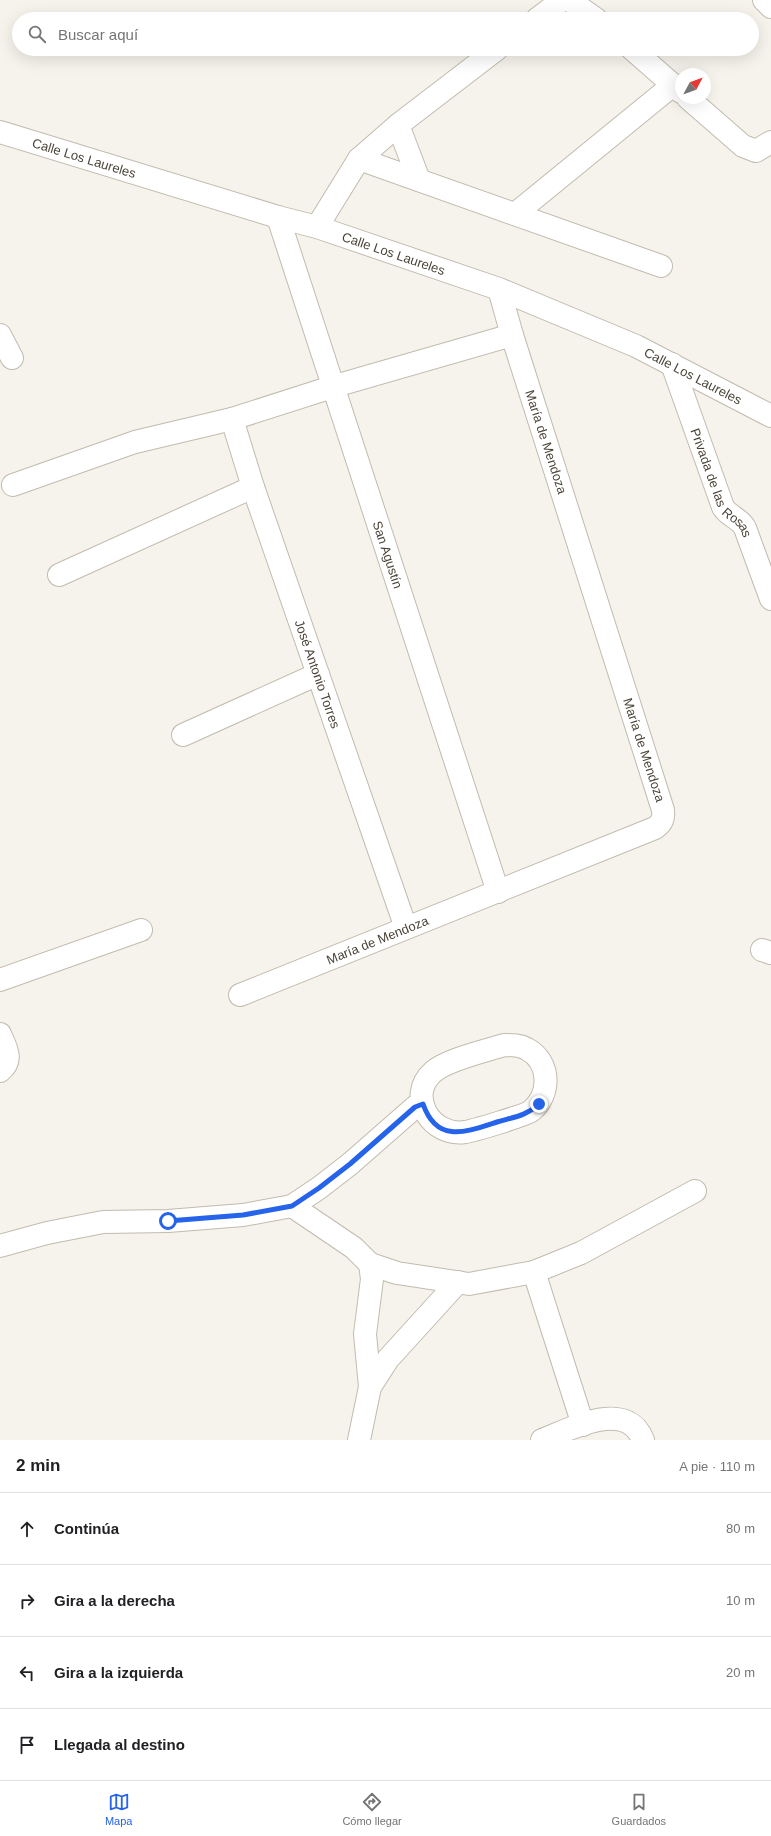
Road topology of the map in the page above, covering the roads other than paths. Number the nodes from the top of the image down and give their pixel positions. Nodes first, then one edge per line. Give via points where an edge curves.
1 (562, 0) edge
2 (569, 0) edge
3 (764, 0) edge
4 (771, 7) edge
5 (546, 12) edge
6 (586, 12) edge
7 (488, 56) edge
8 (640, 56) edge
9 (675, 87) edge
10 (675, 96) edge
11 (695, 104) edge
12 (398, 125) junction
13 (0, 132) edge
14 (771, 142) edge
15 (359, 159) junction
16 (419, 180) junction
17 (515, 214) junction
18 (278, 217) junction
19 (317, 227) junction
20 (661, 266) dead end
21 (499, 289) junction
22 (0, 335) edge
23 (512, 335) junction
24 (12, 358) dead end
25 (672, 364) junction
26 (335, 386) junction
27 (771, 416) edge
28 (232, 419) junction
29 (13, 485) dead end
30 (253, 487) junction
31 (60, 575) dead end
32 (771, 599) edge
33 (318, 674) junction
34 (183, 736) dead end
35 (498, 892) junction
36 (406, 928) junction
37 (141, 930) dead end
38 (0, 980) edge
39 (240, 996) dead end
40 (0, 1034) edge
41 (0, 1071) edge
42 (423, 1104) junction
43 (695, 1191) dead end
44 (292, 1206) junction
45 (0, 1246) edge
46 (370, 1264) junction
47 (534, 1272) junction
48 (458, 1282) junction
49 (370, 1386) junction
50 (583, 1425) junction
51 (359, 1440) edge
52 (542, 1440) edge
53 (643, 1440) edge

1 - 5 street
2 - 6 street
3 - 4 street
7 - 12 street
8 - 9 street
10 - 17 street
11 - 14 street via 743,146 756,151
12 - 15 street
12 - 16 street
13 - 18 street, Calle Los Laureles
15 - 16 street
15 - 19 street
16 - 17 street
17 - 20 street
18 - 19 street, Calle Los Laureles
18 - 26 street, San Agustín
19 - 21 street, Calle Los Laureles
21 - 23 street, María de Mendoza
21 - 25 street, Calle Los Laureles via 636,346
22 - 24 street
23 - 26 street
23 - 35 street, María de Mendoza via 664,818 655,828
25 - 27 street, Calle Los Laureles
25 - 32 street, Privada de las Rosas via 723,507 727,513 742,522
26 - 28 street
26 - 35 street, San Agustín
28 - 29 street via 135,442
28 - 30 street, José Antonio Torres
30 - 31 street
30 - 33 street, José Antonio Torres
33 - 34 street
33 - 36 street, José Antonio Torres
35 - 36 street, María de Mendoza
36 - 39 street, María de Mendoza
37 - 38 street
40 - 41 street via 9,1059
42 - 42 street via 425,1082 432,1072 442,1066 504,1045 528,1049 544,1068 544,1093 539,1104 530,1112 465,1132 443,1130 426,1114
42 - 44 street via 415,1107 350,1164
43 - 47 street via 581,1253
44 - 45 street via 243,1215 168,1221 103,1222
44 - 46 street via 354,1248
46 - 48 street via 404,1274
46 - 49 street via 372,1280 365,1334
47 - 48 street via 469,1284
47 - 50 street
48 - 49 street via 388,1359
49 - 51 street
50 - 52 street
50 - 53 street via 612,1417 633,1426

